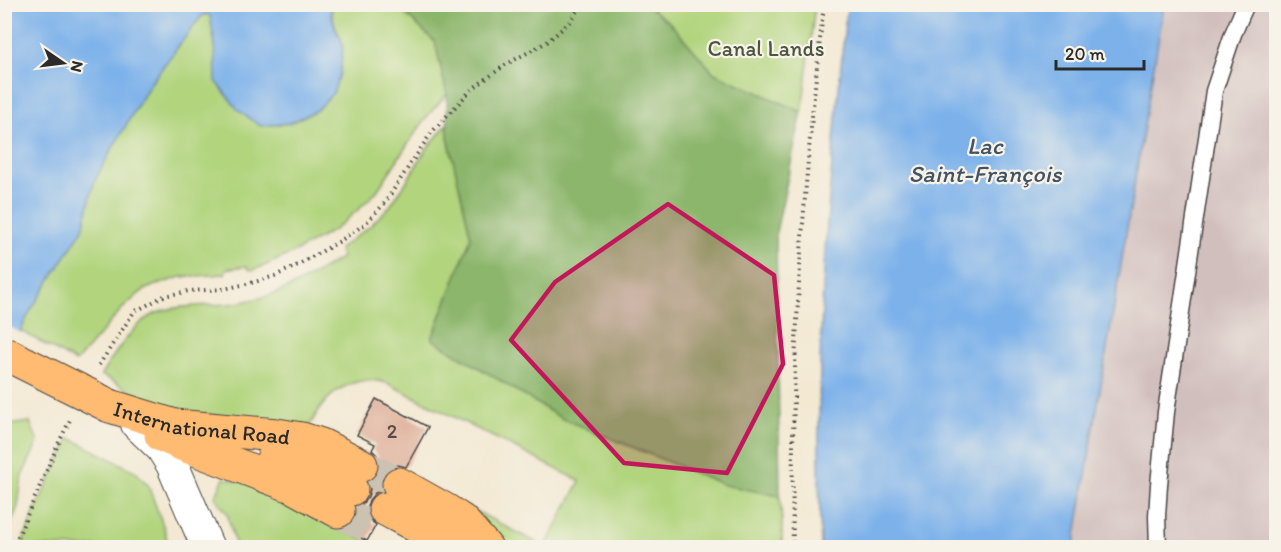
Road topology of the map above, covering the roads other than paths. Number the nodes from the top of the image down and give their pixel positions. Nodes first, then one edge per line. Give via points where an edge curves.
1 (1246, 4) edge
2 (4, 352) edge
3 (134, 420) junction
4 (387, 508) junction
5 (208, 548) edge
6 (408, 548) edge
7 (444, 548) edge
8 (486, 548) edge
9 (1158, 548) edge

1 - 9 lane via 1214,91 1167,402
2 - 3 main road, bridge
3 - 3 main road, International Road via 302,439 321,445 350,488 292,486 184,445
3 - 5 street via 172,464
4 - 6 main road
4 - 7 main road
4 - 8 main road via 447,510

